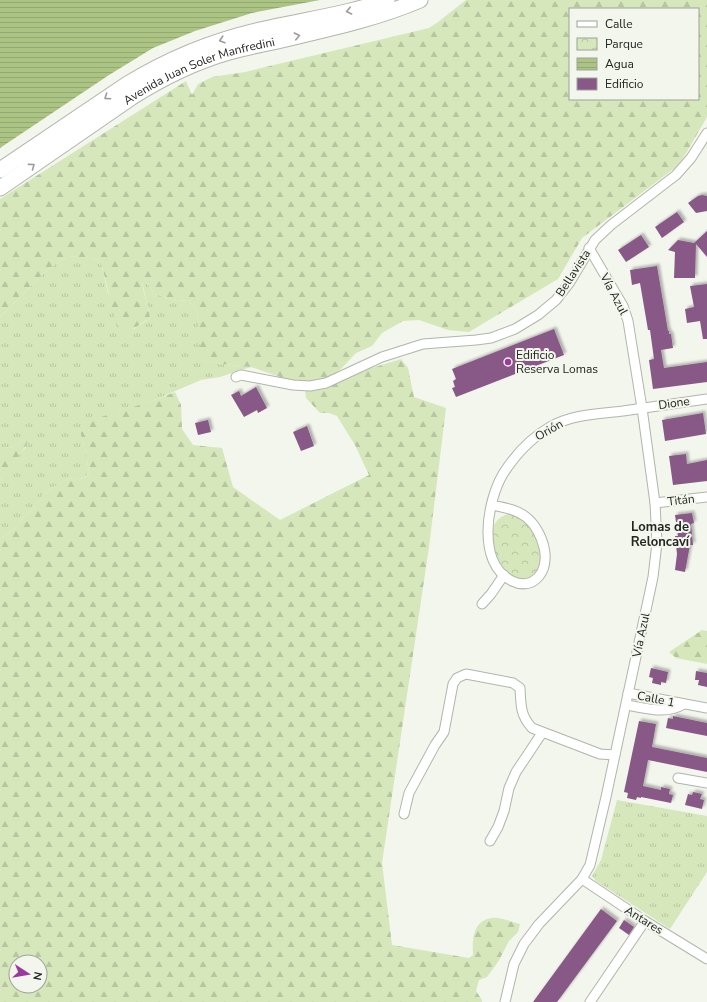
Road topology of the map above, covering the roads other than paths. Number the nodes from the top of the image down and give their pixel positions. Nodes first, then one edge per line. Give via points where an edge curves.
1 (387, 0) edge
2 (420, 0) edge
3 (707, 133) edge
4 (0, 170) edge
5 (0, 188) edge
6 (589, 248) junction
7 (236, 377) dead end
8 (707, 399) edge
9 (642, 408) junction
10 (707, 497) edge
11 (654, 503) junction
12 (492, 505) junction
13 (504, 575) junction
14 (482, 604) dead end
15 (628, 693) junction
16 (684, 704) junction
17 (626, 705) junction
18 (707, 708) edge
19 (542, 733) junction
20 (615, 756) junction
21 (678, 778) dead end
22 (707, 783) edge
23 (404, 814) dead end
24 (490, 842) dead end
25 (582, 879) junction
26 (645, 921) junction
27 (707, 959) edge
28 (505, 1002) edge
29 (590, 1002) edge

1 -> 4 highway, Avenida Juan Soler Manfredini via 227,38 179,56 143,74
5 -> 2 highway, Avenida Juan Soler Manfredini via 132,97 183,69 229,52 344,26
3 - 6 street, Bellavista via 682,169 611,226
6 - 7 street, Bellavista via 570,282 556,300 515,329 491,338 423,344 382,357 326,383 310,386 241,375
6 - 9 street, Vía Azul via 626,312
8 - 9 street, Dione
9 - 11 street, Vía Azul
9 - 12 street, Orión via 572,418 541,433 509,465 498,484
10 - 11 street, Titán
11 - 15 street, Vía Azul via 657,535 655,565
12 - 13 street, Orión via 488,533 490,551 494,562
12 - 13 street, Orión via 515,511 527,518 536,528 544,545 544,567 538,578 523,584 514,582
13 - 14 street
15 - 16 street, Calle 1
15 - 17 street, Vía Azul
16 - 17 street, Calle 1 via 664,711
16 - 18 street, Calle 1
17 - 20 street, Vía Azul
19 - 20 street via 600,754
19 - 23 street via 526,721 522,713 520,688 513,683 466,674 457,678 453,684 444,732 409,793
19 - 24 street via 516,772 504,811
20 - 25 street, Vía Azul via 592,856
21 - 22 street
25 - 26 street, Antares
25 - 28 street, Vía Azul via 539,924 524,944 514,964
26 - 27 street, Antares
26 - 29 street

